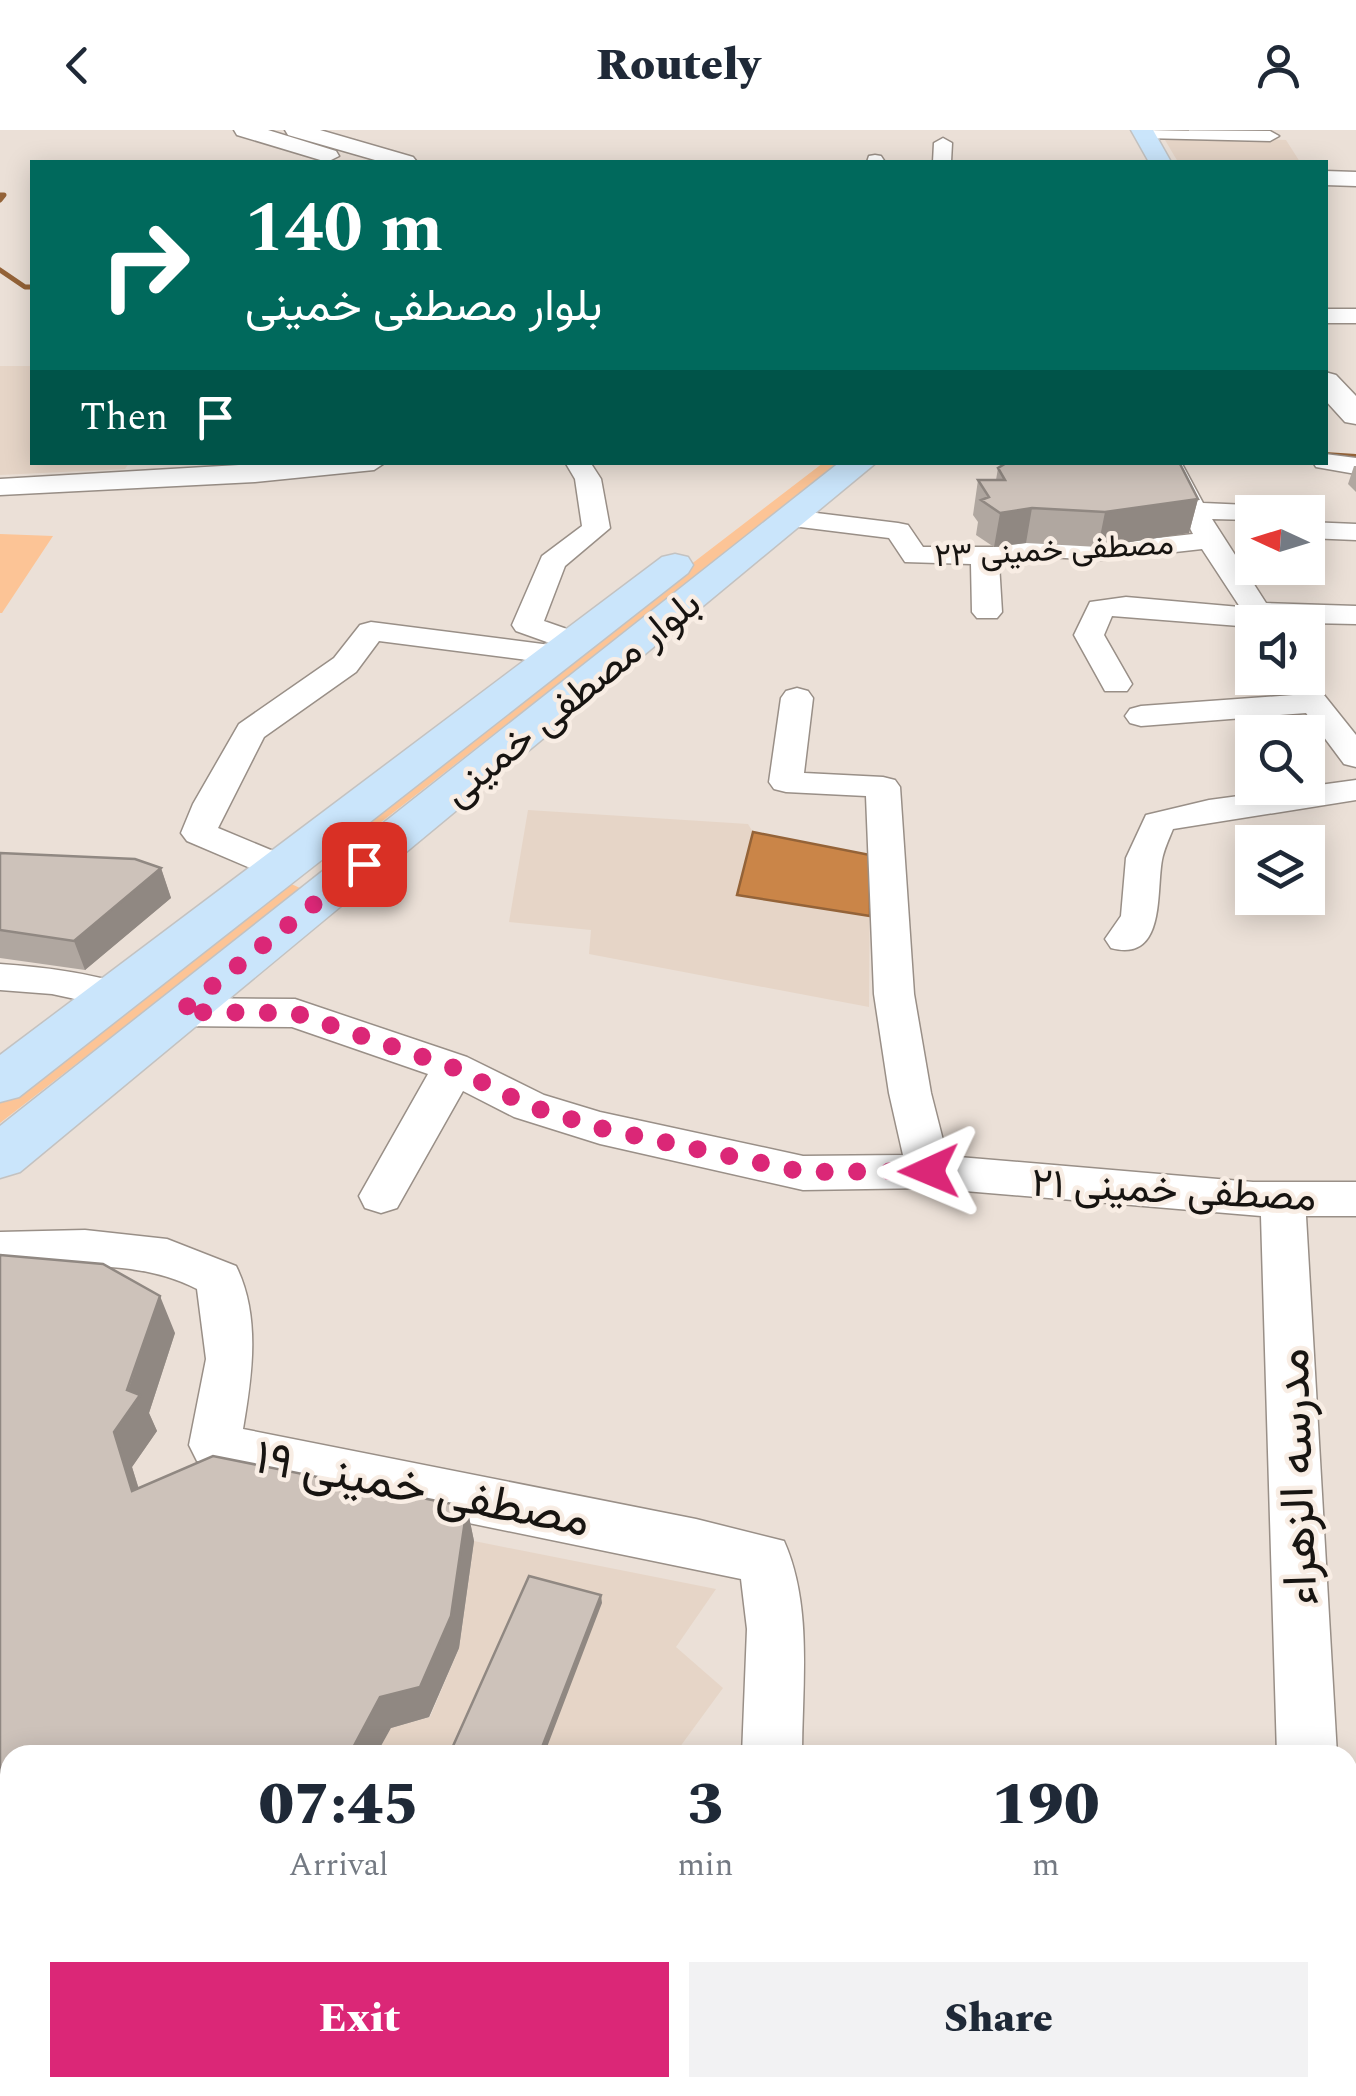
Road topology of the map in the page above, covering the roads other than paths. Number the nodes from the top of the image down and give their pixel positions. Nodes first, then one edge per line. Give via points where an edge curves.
1 (245, 130) edge
2 (296, 130) edge
3 (1143, 132) edge
4 (1270, 136) dead end
5 (943, 142) dead end
6 (343, 160) edge
7 (397, 160) edge
8 (942, 160) edge
9 (1159, 160) edge
10 (1328, 178) edge
11 (1356, 179) edge
12 (1328, 316) edge
13 (1356, 316) edge
14 (1328, 384) edge
15 (1328, 412) edge
16 (1356, 415) edge
17 (1356, 437) edge
18 (1328, 447) edge
19 (1356, 449) edge
20 (1328, 462) edge
21 (344, 465) edge
22 (579, 465) edge
23 (804, 465) edge
24 (857, 465) edge
25 (1170, 465) edge
26 (1356, 466) edge
27 (0, 488) edge
28 (1325, 514) edge
29 (1356, 515) edge
30 (792, 518) junction
31 (1218, 528) edge
32 (1325, 531) edge
33 (1356, 532) edge
34 (985, 555) junction
35 (1255, 605) edge
36 (988, 612) dead end
37 (1356, 615) edge
38 (1235, 616) edge
39 (1325, 616) edge
40 (567, 648) junction
41 (1116, 684) dead end
42 (1273, 695) edge
43 (1309, 695) edge
44 (797, 698) dead end
45 (1141, 716) dead end
46 (1356, 757) edge
47 (1356, 790) edge
48 (299, 854) junction
49 (364, 864) junction
50 (1124, 939) dead end
51 (0, 977) edge
52 (117, 995) junction
53 (180, 1012) junction
54 (452, 1067) junction
55 (0, 1083) edge
56 (0, 1157) edge
57 (929, 1171) junction
58 (381, 1196) dead end
59 (1356, 1198) edge
60 (1283, 1199) junction
61 (0, 1250) edge
62 (772, 1745) edge
63 (1307, 1745) edge

1 - 6 main road
2 - 7 main road
3 - 4 street
3 - 9 main road
5 - 8 street
10 - 11 main road
12 - 13 street
14 - 16 main road
15 - 17 main road
18 - 19 street
20 - 26 street
21 - 27 street
22 - 40 street via 588,479 596,528 552,562 527,625
23 - 40 main road, بلوار مصطفی خمینی
24 - 30 main road, بلوار مصطفی خمینی
25 - 31 street
28 - 29 street
30 - 34 street, مصطفی خمینی ۲۳ via 898,531 915,556
30 - 49 main road, بلوار مصطفی خمینی
31 - 34 street, مصطفی خمینی ۲۳ via 1104,552 1024,548
31 - 35 street
32 - 33 street
34 - 36 street
37 - 39 street
38 - 41 street via 1100,608 1089,635
40 - 48 main road, بلوار مصطفی خمینی
40 - 48 street via 371,631 345,665 251,731 199,832
42 - 45 street
43 - 46 street
44 - 57 street via 786,782 883,787 894,994
47 - 50 street via 1158,822 1144,858 1140,918
48 - 49 main road
48 - 52 main road, بلوار مصطفی خمینی
49 - 53 main road, بلوار مصطفی خمینی
51 - 52 street
52 - 55 main road, بلوار مصطفی خمینی
53 - 54 street, مصطفی خمینی ۲۱ via 295,1013
53 - 56 main road, بلوار مصطفی خمینی
54 - 57 street, مصطفی خمینی ۲۱ via 529,1106 600,1128 803,1172
54 - 58 street
57 - 60 street, مصطفی خمینی ۲۱
59 - 60 street, مصطفی خمینی ۲۱
60 - 63 street, مدرسه الزهراء
61 - 62 street, مصطفی خمینی ۱۹ via 140,1249 220,1279 230,1359 215,1445 357,1480 766,1559 775,1628

